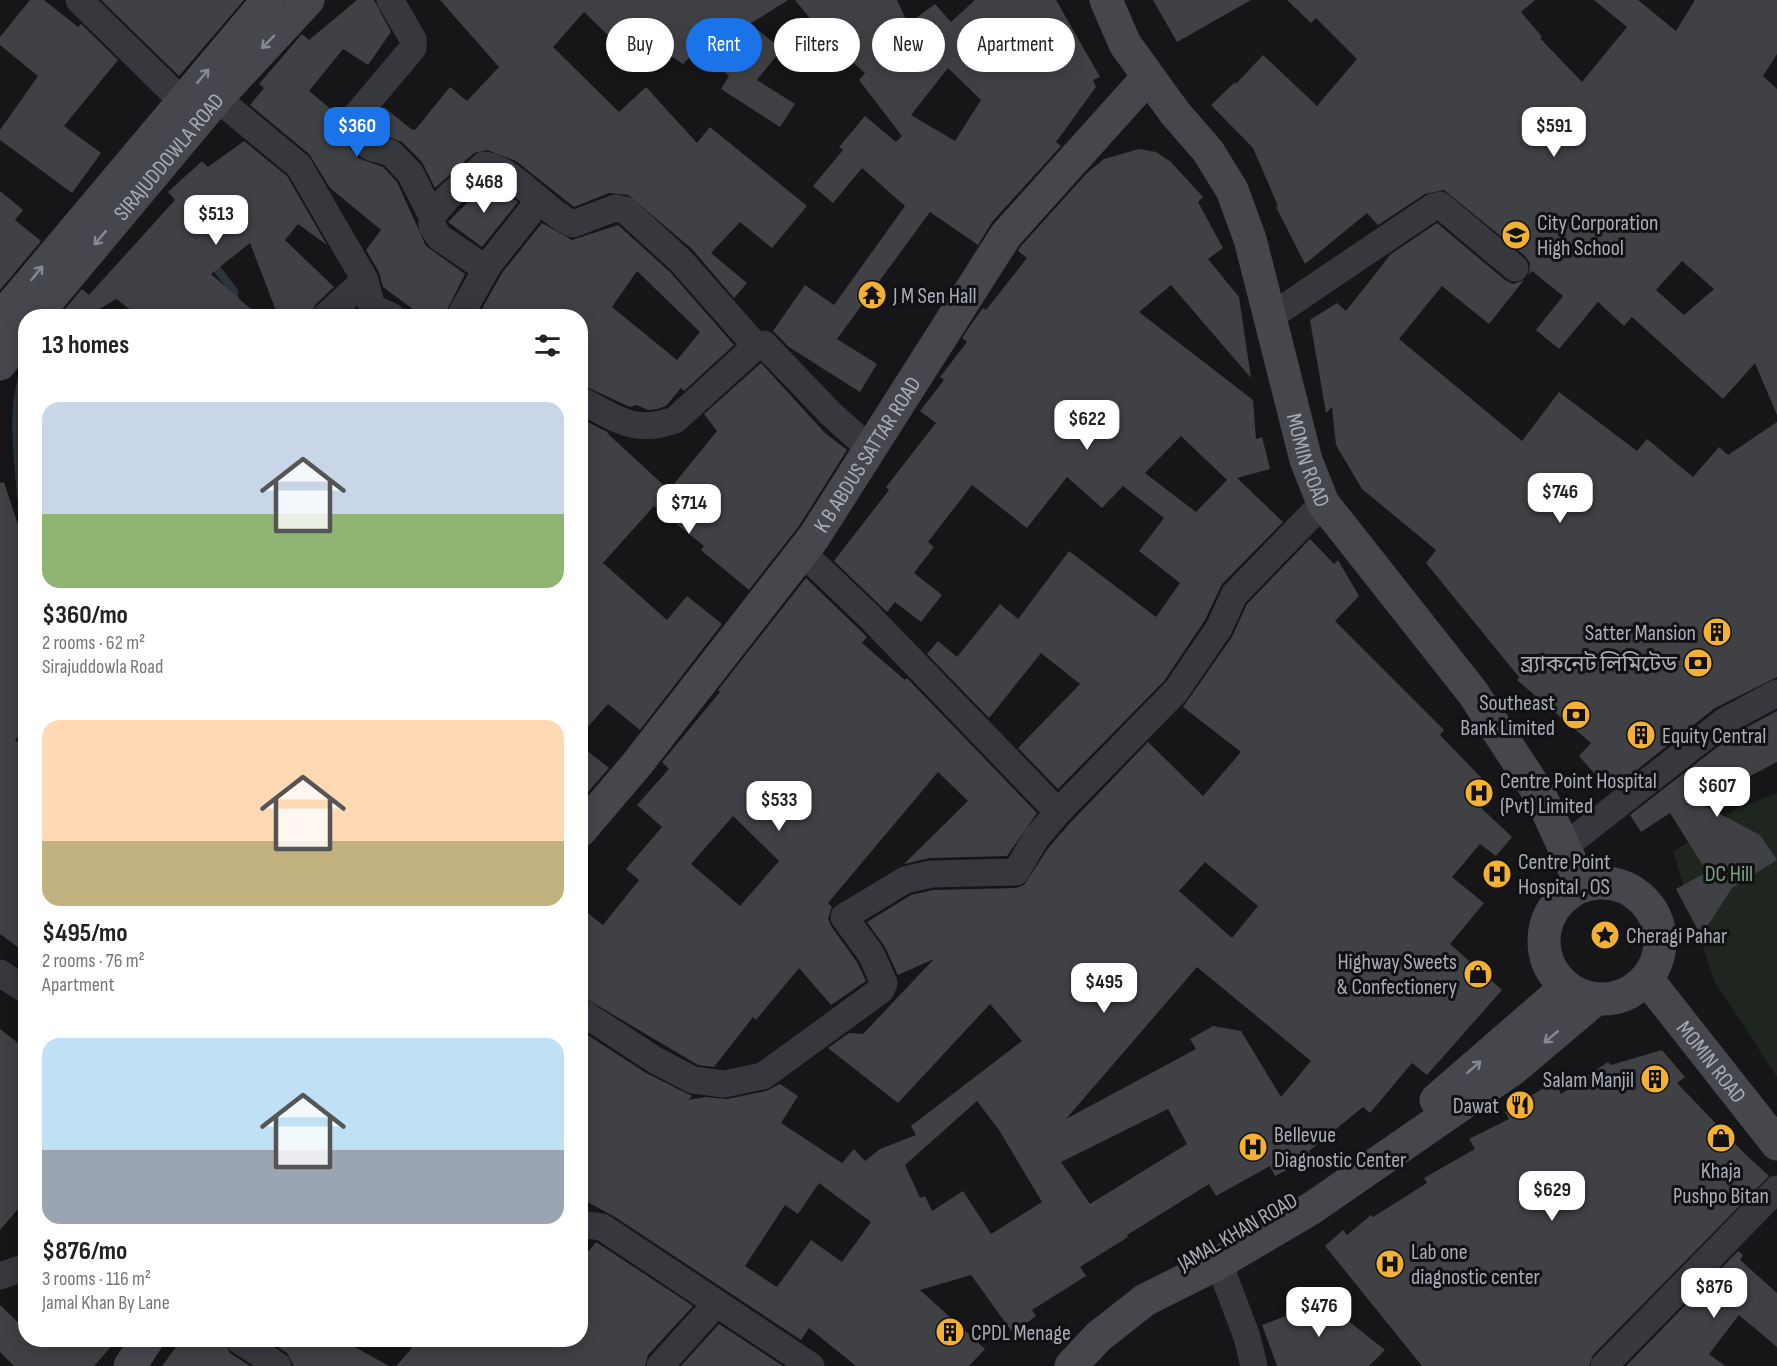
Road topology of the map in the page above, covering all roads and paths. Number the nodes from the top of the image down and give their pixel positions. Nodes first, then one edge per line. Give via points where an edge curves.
1 (79, 0) edge
2 (268, 0) edge
3 (308, 0) edge
4 (390, 0) edge
5 (1106, 0) edge
6 (1148, 77) junction
7 (217, 98) junction
8 (182, 101) junction
9 (539, 201) junction
10 (432, 216) junction
11 (1515, 268) dead end
12 (486, 269) junction
13 (365, 280) junction
14 (41, 309) edge
15 (334, 309) edge
16 (379, 309) edge
17 (464, 309) edge
18 (1270, 317) junction
19 (0, 319) edge
20 (18, 340) edge
21 (756, 346) junction
22 (0, 364) edge
23 (588, 404) edge
24 (869, 448) junction
25 (1323, 503) junction
26 (802, 552) junction
27 (1777, 693) edge
28 (1058, 812) junction
29 (588, 822) edge
30 (1564, 847) junction
31 (1582, 886) junction
32 (0, 973) edge
33 (1647, 979) junction
34 (18, 985) edge
35 (1566, 987) junction
36 (1596, 999) junction
37 (588, 1016) edge
38 (1777, 1144) edge
39 (1777, 1189) edge
40 (588, 1225) edge
41 (1219, 1263) junction
42 (715, 1305) junction
43 (142, 1347) edge
44 (250, 1347) edge
45 (130, 1366) edge
46 (278, 1366) edge
47 (660, 1366) edge
48 (811, 1366) edge
49 (1052, 1366) edge
50 (1071, 1366) edge
51 (1254, 1366) edge
52 (1604, 1366) edge

1 - 8 street
8 -> 2 main road, SIRAJUDDOWLA ROAD
3 -> 7 main road, SIRAJUDDOWLA ROAD
4 - 10 street via 410,31 413,48 354,118 352,127 370,147 391,153 400,161
5 - 6 main road, MOMIN ROAD via 1125,44
6 - 18 main road, MOMIN ROAD via 1208,151 1232,190 1250,239
6 - 24 main road, K B ABDUS SATTAR ROAD via 1006,235
7 - 13 street via 299,166
7 -> 14 main road, SIRAJUDDOWLA ROAD
19 -> 8 main road, SIRAJUDDOWLA ROAD
9 - 10 street via 505,174 484,165 454,190
9 - 12 street
9 - 21 street via 573,224 615,208 625,210 681,261
10 - 12 street via 432,226 439,237
11 - 18 street via 1440,205
12 - 17 street
13 - 15 street
13 - 16 street via 371,304
18 - 25 main road, MOMIN ROAD via 1306,460
20 - 22 main road
21 - 23 street via 684,413 664,424 624,424
21 - 24 street via 764,344 770,349
24 - 26 main road, K B ABDUS SATTAR ROAD
25 - 28 street via 1234,595 1219,628 1176,691
25 - 30 main road, MOMIN ROAD via 1473,693 1540,795
26 - 28 street
26 - 29 main road, K B ABDUS SATTAR ROAD
27 - 30 street via 1725,721
28 - 37 street via 1036,838 1016,872 931,874 905,880 844,917 881,972 881,990 763,1077 724,1084 693,1080
30 - 31 main road, MOMIN ROAD
31 - 33 main road via 1613,884 1627,888 1650,908 1661,937 1660,952
31 - 35 main road via 1557,903 1544,932 1548,963
32 - 34 street
33 - 36 main road via 1632,992
33 - 38 main road, MOMIN ROAD
35 - 36 main road
49 -> 35 main road, JAMAL KHAN ROAD via 1128,1293 1315,1186 1427,1107
36 -> 41 main road via 1504,1076 1312,1208
39 - 52 street
40 - 42 street via 602,1227
41 - 50 main road via 1145,1300 1098,1337
41 - 51 street
42 - 47 street
42 - 48 street
43 - 45 main road
44 - 46 street

